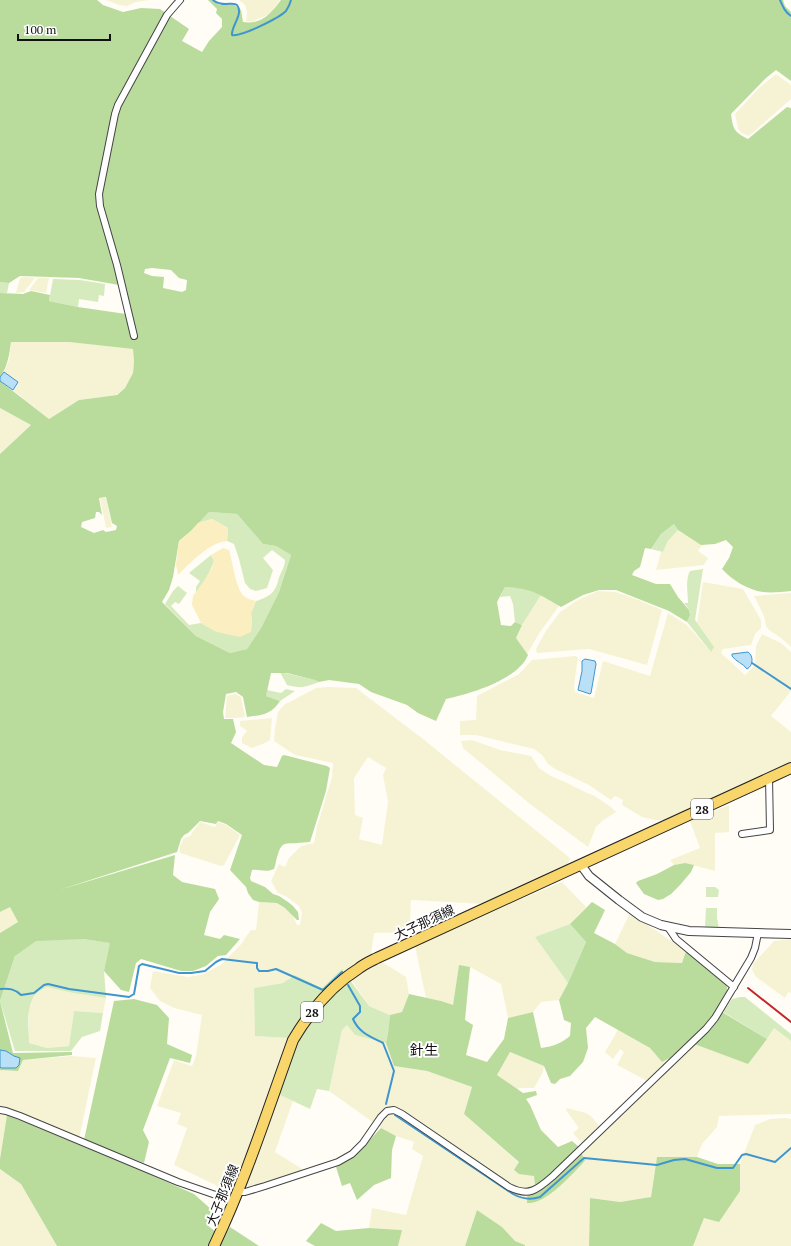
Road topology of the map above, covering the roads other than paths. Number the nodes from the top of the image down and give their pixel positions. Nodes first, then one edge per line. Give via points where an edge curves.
1 (180, 0) edge
2 (134, 336) dead end
3 (791, 768) edge
4 (769, 778) junction
5 (742, 834) dead end
6 (581, 864) junction
7 (668, 927) junction
8 (758, 933) junction
9 (791, 934) edge
10 (734, 987) junction
11 (0, 1110) edge
12 (235, 1197) junction
13 (214, 1246) edge

1 - 2 street via 167,15 118,105 98,194
3 - 4 main road, 大子那須線 / 28
4 - 5 street via 770,830
4 - 6 main road, 大子那須線 / 28
6 - 7 street via 589,876 642,917
6 - 12 main road, 大子那須線 / 28 via 377,958 336,986 302,1024 293,1040
7 - 8 street via 689,931
7 - 10 street via 676,939
8 - 9 street
8 - 10 street via 751,958
10 - 12 street via 706,1029 552,1177 534,1191 518,1192 509,1187 394,1110 387,1111 363,1143 352,1154 338,1162
11 - 12 street via 178,1182
12 - 13 main road, 大子那須線 / 28

